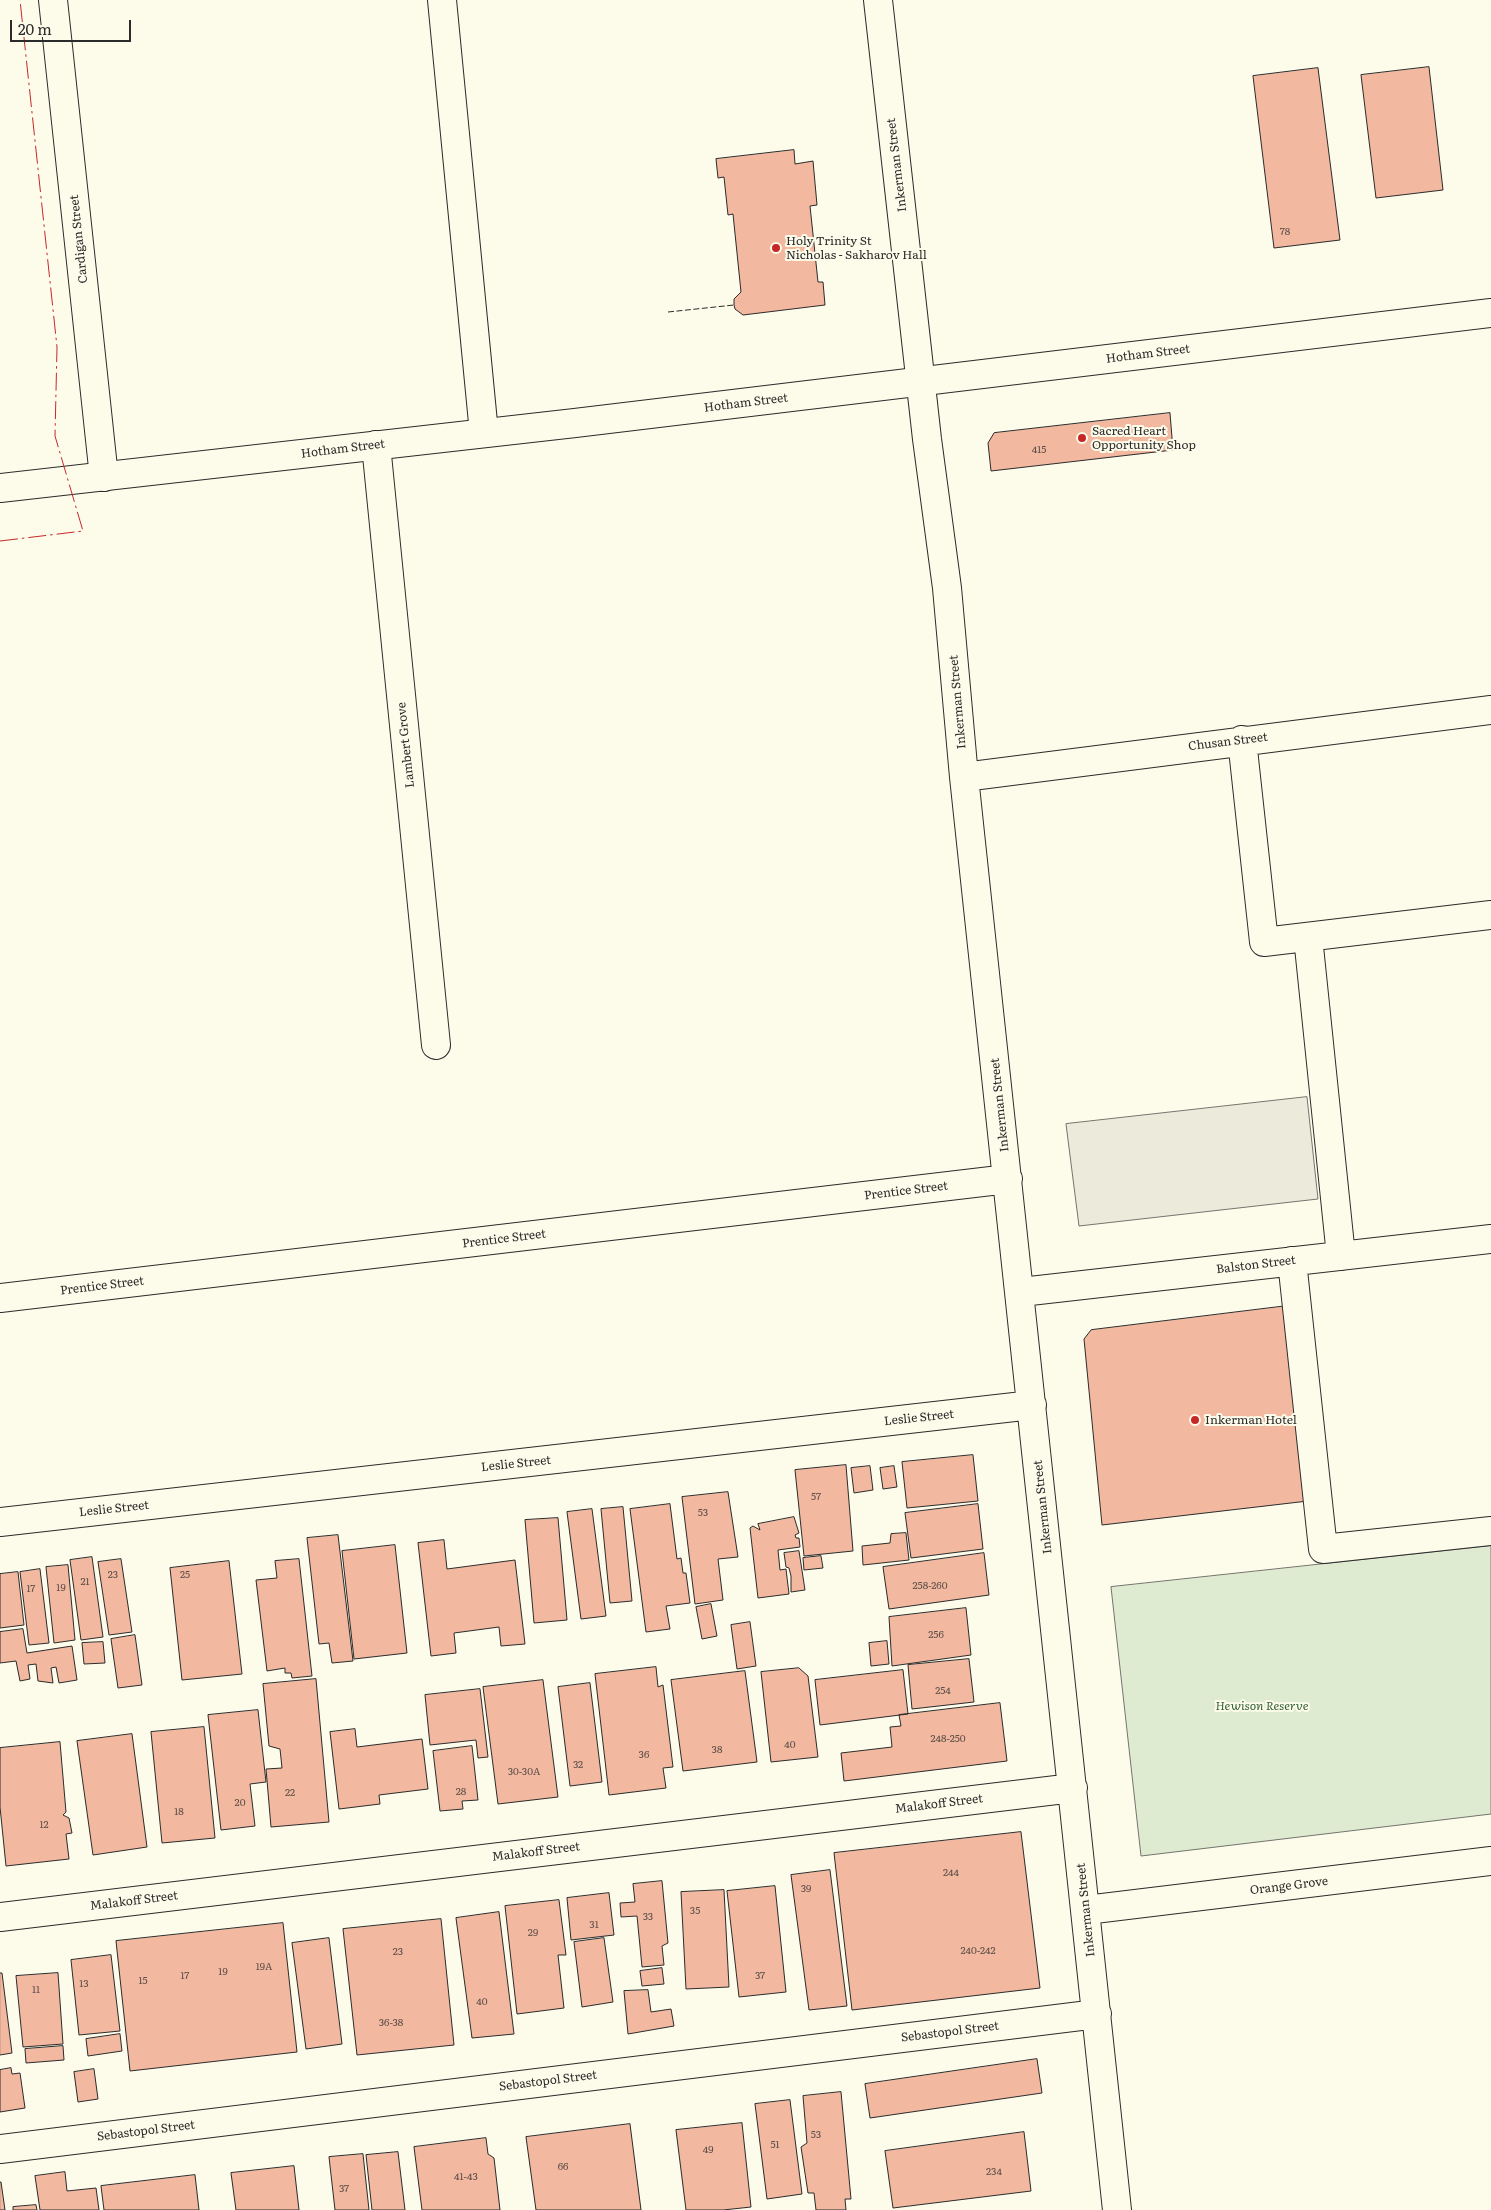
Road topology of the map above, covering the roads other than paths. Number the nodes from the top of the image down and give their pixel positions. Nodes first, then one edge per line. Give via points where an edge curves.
1 (53, 0) edge
2 (442, 0) edge
3 (878, 0) edge
4 (1491, 313) edge
5 (921, 381) junction
6 (484, 433) junction
7 (376, 445) junction
8 (104, 477) junction
9 (0, 488) edge
10 (1491, 710) edge
11 (1242, 740) junction
12 (964, 777) junction
13 (1491, 915) edge
14 (1308, 937) junction
15 (436, 1045) dead end
16 (1008, 1179) junction
17 (1491, 1239) edge
18 (1341, 1256) junction
19 (1292, 1261) junction
20 (1021, 1292) junction
21 (0, 1298) edge
22 (1032, 1405) junction
23 (0, 1522) edge
24 (1491, 1531) edge
25 (1073, 1788) junction
26 (1491, 1862) edge
27 (1086, 1910) junction
28 (0, 1917) edge
29 (1097, 2014) junction
30 (0, 2149) edge
31 (1117, 2210) edge

1 - 8 street, Cardigan Street
2 - 6 street
3 - 5 street, Inkerman Street
4 - 5 street, Hotham Street
5 - 6 street, Hotham Street
5 - 12 street, Inkerman Street via 947,588
6 - 7 street, Hotham Street
7 - 8 street, Hotham Street
7 - 15 street, Lambert Grove
8 - 9 street, Hotham Street
10 - 11 street, Chusan Street
11 - 12 street, Chusan Street
11 - 14 street via 1264,942
12 - 16 street, Inkerman Street
13 - 14 street
14 - 18 street
16 - 20 street, Inkerman Street
16 - 21 street, Prentice Street
17 - 18 street, Balston Street
18 - 19 street, Balston Street
19 - 20 street, Balston Street
19 - 24 street via 1323,1548
20 - 22 street, Inkerman Street
22 - 23 street, Leslie Street
22 - 25 street, Inkerman Street
25 - 27 street, Inkerman Street
25 - 28 street, Malakoff Street
26 - 27 street, Orange Grove
27 - 29 street, Inkerman Street
29 - 30 street, Sebastopol Street
29 - 31 street, Inkerman Street

